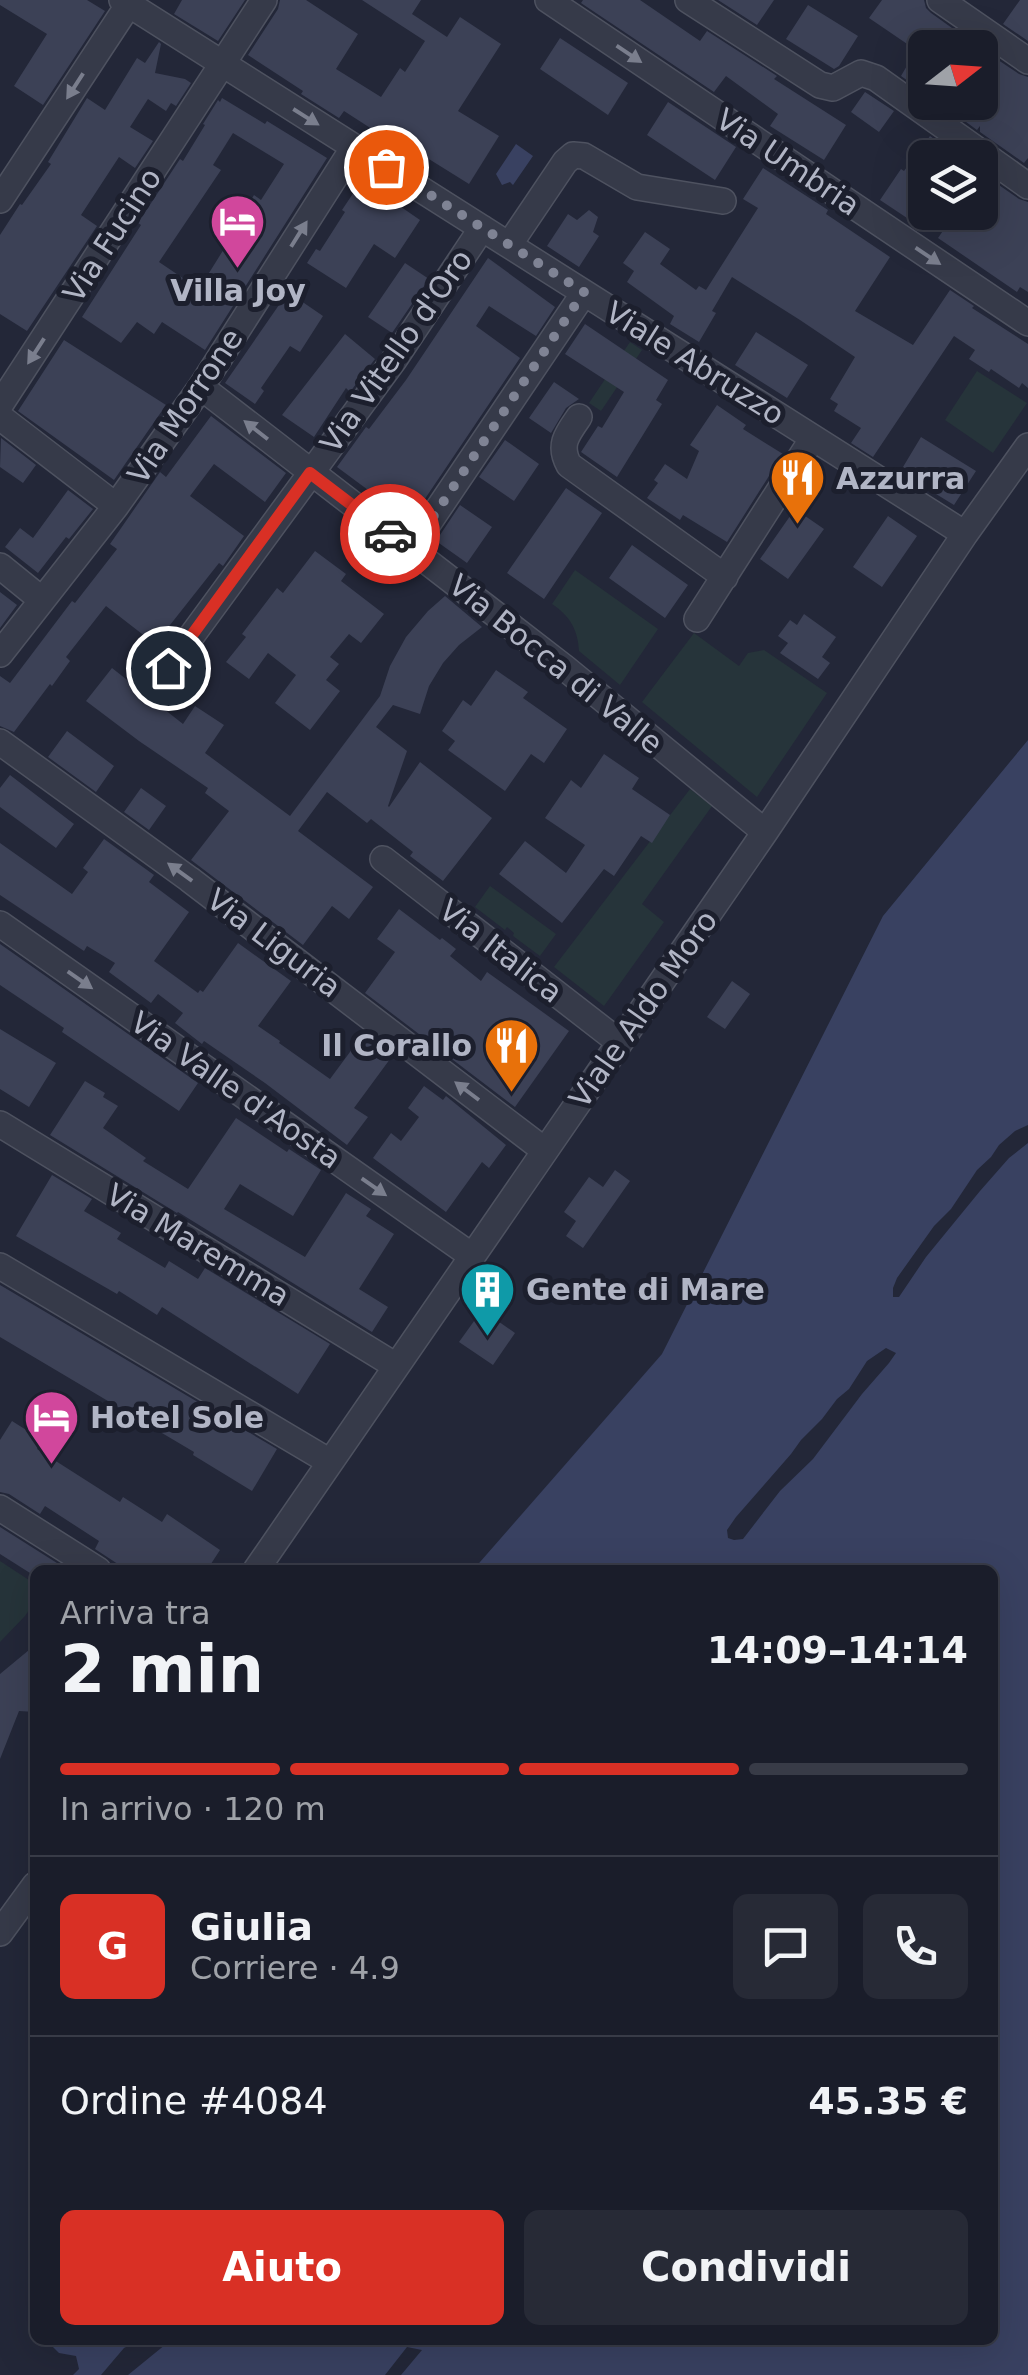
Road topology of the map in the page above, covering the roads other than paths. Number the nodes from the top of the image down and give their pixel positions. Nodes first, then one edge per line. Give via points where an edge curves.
1 (264, 0) edge
2 (548, 0) edge
3 (688, 0) edge
4 (940, 0) edge
5 (126, 2) edge
6 (1028, 61) edge
7 (224, 64) junction
8 (354, 147) junction
9 (1028, 186) edge
10 (0, 200) edge
11 (723, 201) dead end
12 (482, 228) junction
13 (509, 245) junction
14 (584, 292) junction
15 (1028, 323) edge
16 (202, 388) junction
17 (0, 406) edge
18 (0, 416) edge
19 (579, 417) dead end
20 (813, 438) junction
21 (1028, 446) edge
22 (310, 473) junction
23 (116, 506) junction
24 (964, 534) junction
25 (411, 550) junction
26 (0, 566) edge
27 (724, 577) junction
28 (42, 600) junction
29 (697, 619) dead end
30 (0, 654) edge
31 (168, 668) dead end
32 (0, 742) edge
33 (766, 832) junction
34 (383, 859) dead end
35 (0, 924) edge
36 (619, 1042) junction
37 (0, 1124) edge
38 (544, 1150) junction
39 (472, 1256) junction
40 (0, 1266) edge
41 (396, 1366) junction
42 (330, 1462) junction
43 (0, 1508) edge
44 (90, 1565) edge
45 (259, 1565) edge
46 (30, 1892) edge
47 (0, 1933) edge

1 - 7 street, Via Fucino
2 -> 15 street, Via Umbria
3 - 9 street via 815,82 833,88 861,74 876,78
4 - 6 street
5 - 7 street, Viale Abruzzo
5 -> 10 street
7 -> 8 street, Viale Abruzzo
7 -> 17 street, Via Fucino
8 - 12 street, Viale Abruzzo
16 -> 8 street, Via Morrone
11 - 13 street via 637,187 574,154
12 - 13 street, Viale Abruzzo
12 - 22 street, Via Vitello d'Oro
13 - 14 street, Viale Abruzzo
14 - 20 street, Viale Abruzzo
14 - 25 street
22 -> 16 street, Via Bocca di Valle
16 - 23 street, Via Morrone
18 - 23 street
19 - 27 street via 564,442 569,465
20 - 24 street, Viale Abruzzo
20 - 27 street
21 - 24 street, Viale Aldo Moro
22 - 25 street, Via Bocca di Valle
22 - 31 street, Via Vitello d'Oro
23 - 28 street, Via Morrone
24 - 33 street, Viale Aldo Moro
25 - 33 street, Via Bocca di Valle
26 - 28 street
27 - 29 street
28 - 30 street, Via Morrone
38 -> 32 street, Via Liguria
33 - 36 street, Viale Aldo Moro
34 - 36 street, Via Italica
35 -> 39 street, Via Valle d'Aosta
36 - 38 street, Viale Aldo Moro
37 - 41 street, Via Maremma
38 - 39 street, Viale Aldo Moro
39 - 41 street, Viale Aldo Moro
40 - 42 street
41 - 42 street, Viale Aldo Moro
42 - 45 street, Viale Aldo Moro
43 - 44 street
46 - 47 street

